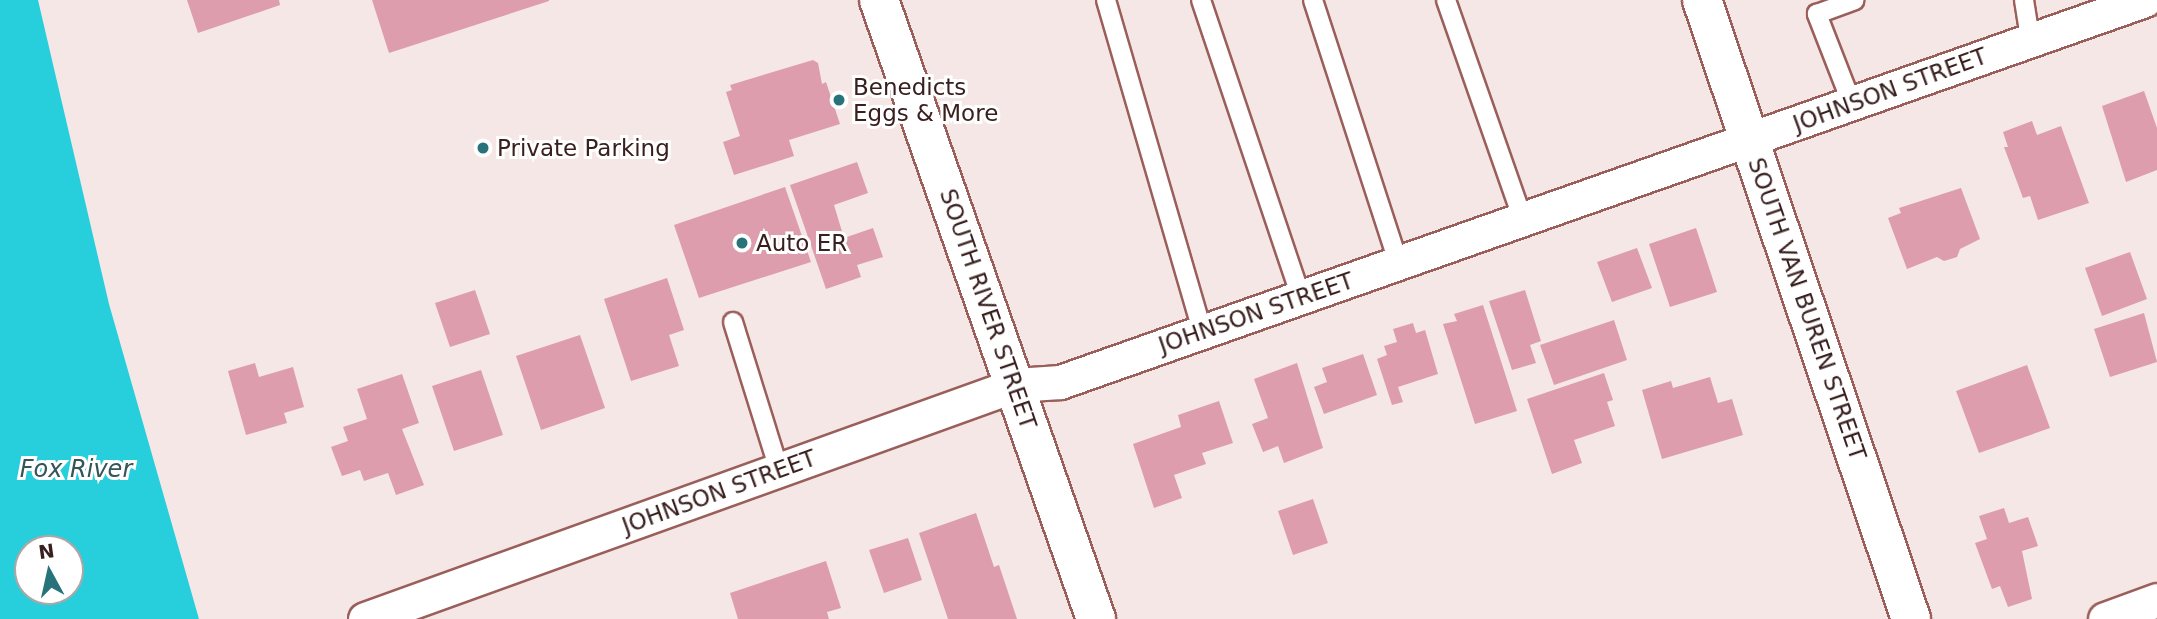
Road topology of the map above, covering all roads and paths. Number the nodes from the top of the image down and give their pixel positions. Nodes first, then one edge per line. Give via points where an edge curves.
1 (880, 0) edge
2 (1106, 0) edge
3 (1202, 0) edge
4 (1313, 0) edge
5 (1446, 0) edge
6 (1702, 0) edge
7 (1855, 0) edge
8 (2024, 0) edge
9 (2145, 0) edge
10 (2030, 39) junction
11 (1852, 104) junction
12 (1749, 139) junction
13 (1523, 220) junction
14 (1399, 264) junction
15 (1301, 297) junction
16 (733, 322) dead end
17 (1202, 331) junction
18 (1015, 385) junction
19 (779, 470) junction
20 (2157, 600) edge
21 (365, 619) edge
22 (1096, 619) edge
23 (1911, 619) edge
24 (2105, 619) edge

1 - 18 street, SOUTH RIVER STREET
2 - 17 lane
3 - 15 lane
4 - 14 lane
5 - 13 lane
6 - 12 street, SOUTH VAN BUREN STREET
7 - 11 lane via 1817,14
8 - 10 lane
9 - 10 street, JOHNSON STREET
10 - 11 street, JOHNSON STREET
11 - 12 street, JOHNSON STREET
12 - 13 street, JOHNSON STREET
12 - 23 street, SOUTH VAN BUREN STREET
13 - 14 street, JOHNSON STREET
14 - 15 street, JOHNSON STREET
15 - 17 street, JOHNSON STREET
16 - 19 lane
17 - 18 street, JOHNSON STREET via 1060,382
18 - 19 street, JOHNSON STREET
18 - 22 street, SOUTH RIVER STREET
19 - 21 street, JOHNSON STREET
20 - 24 street

